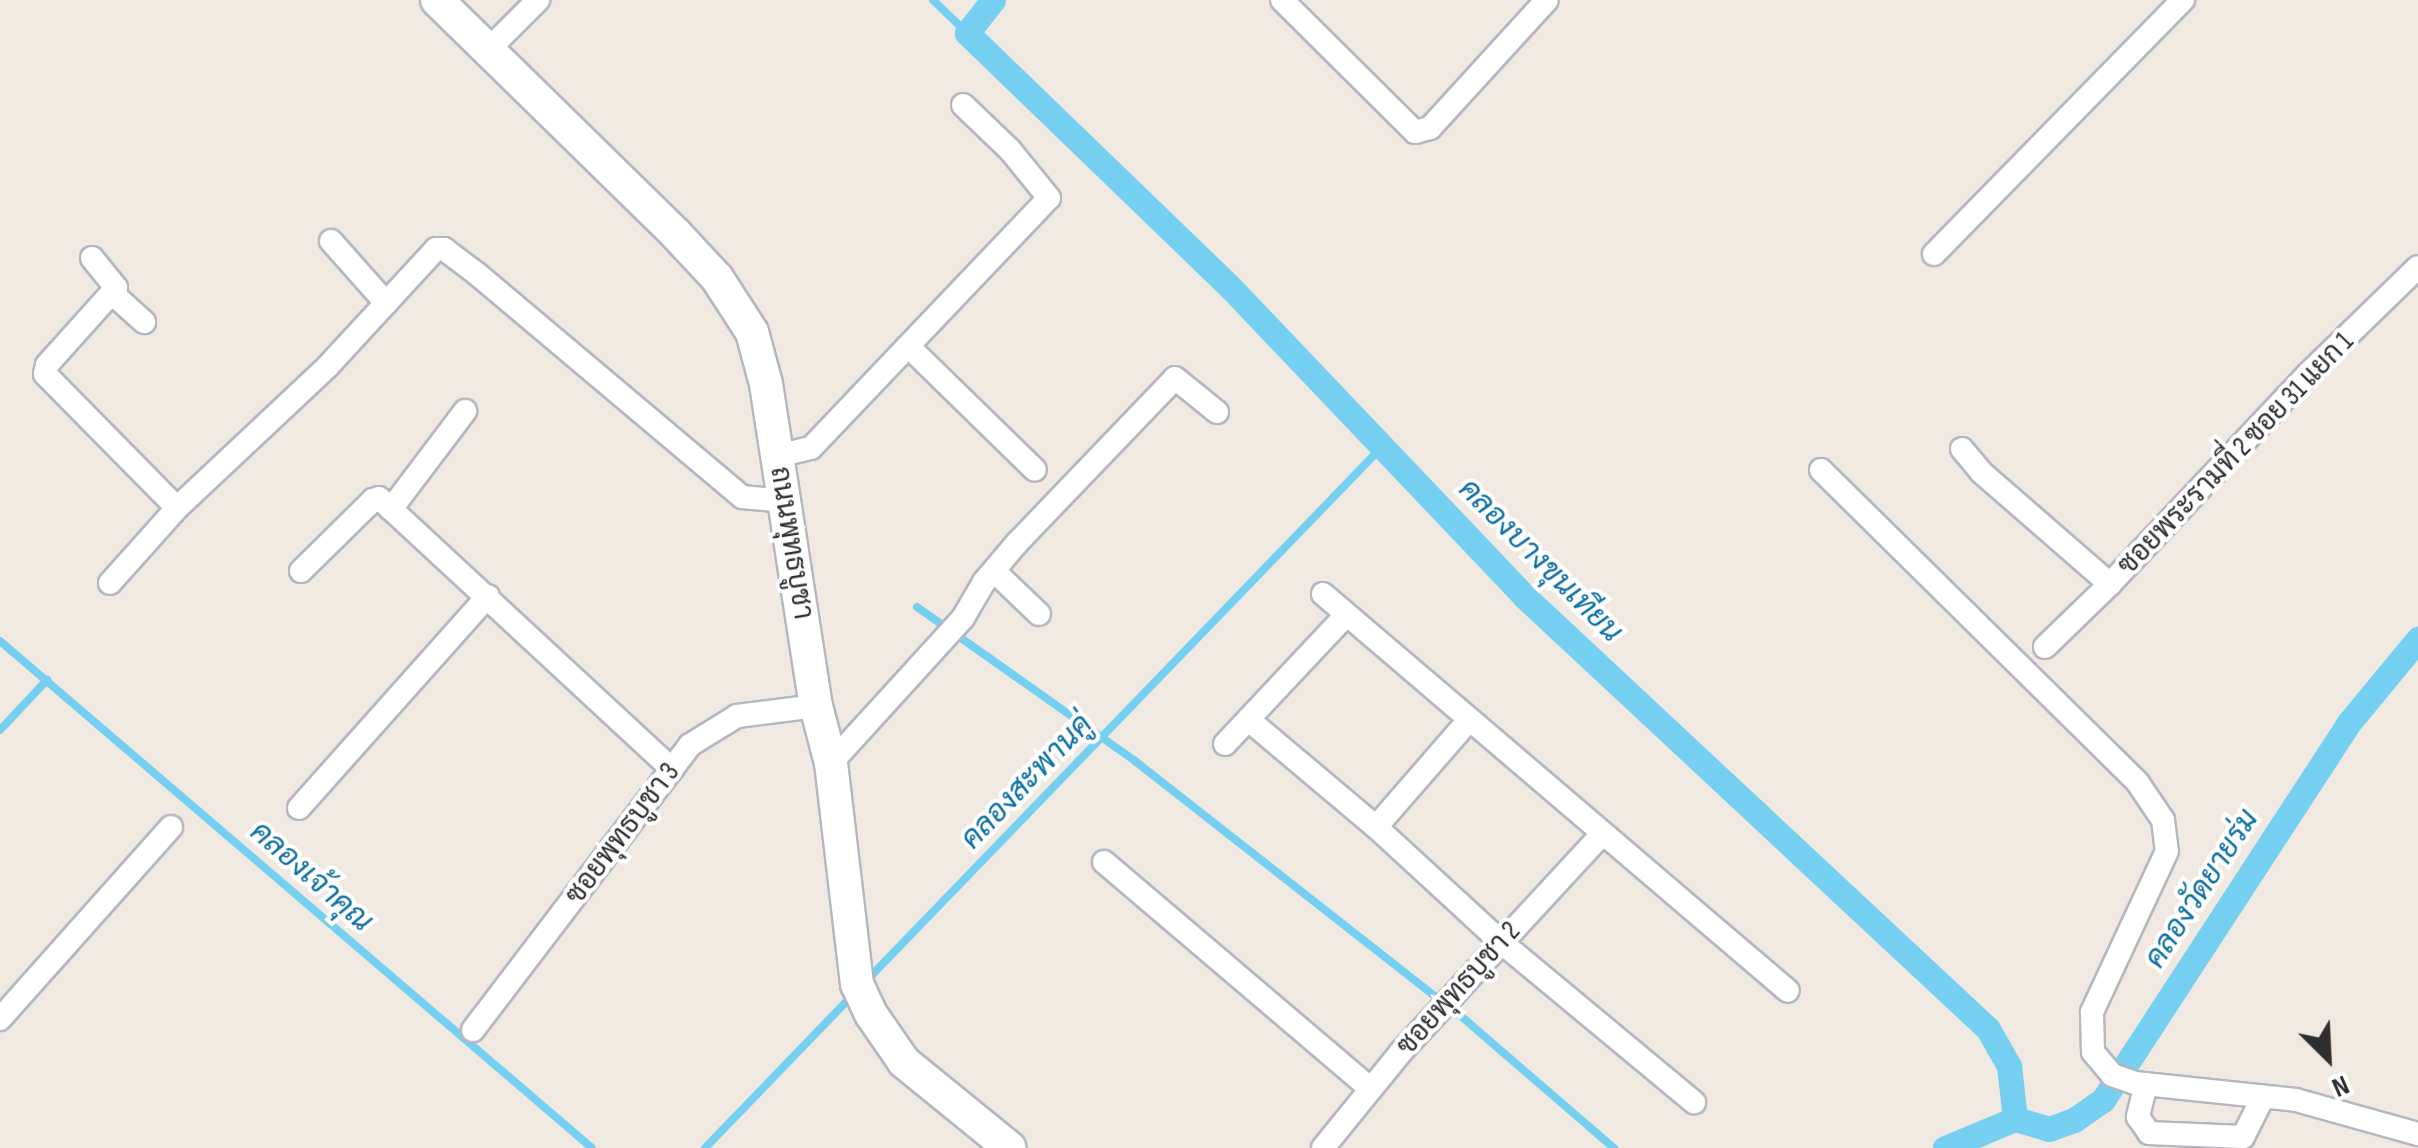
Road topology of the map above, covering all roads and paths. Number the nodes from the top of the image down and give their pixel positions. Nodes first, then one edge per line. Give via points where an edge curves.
1 (437, 0) edge
2 (538, 0) edge
3 (1282, 0) edge
4 (1548, 0) edge
5 (2183, 0) edge
6 (486, 52) junction
7 (962, 105) dead end
8 (331, 241) dead end
9 (1934, 254) dead end
10 (92, 258) dead end
11 (2418, 268) edge
12 (113, 294) junction
13 (386, 303) junction
14 (144, 322) dead end
15 (908, 346) junction
16 (465, 411) dead end
17 (1217, 412) dead end
18 (1962, 450) dead end
19 (778, 456) junction
20 (1035, 470) dead end
21 (1821, 470) dead end
22 (786, 502) junction
23 (177, 508) junction
24 (390, 508) junction
25 (994, 571) junction
26 (302, 572) dead end
27 (110, 583) dead end
28 (2110, 584) junction
29 (1323, 594) dead end
30 (488, 596) junction
31 (1039, 614) dead end
32 (1346, 615) junction
33 (2045, 647) dead end
34 (816, 706) junction
35 (1250, 721) junction
36 (1468, 721) junction
37 (1225, 744) dead end
38 (830, 763) junction
39 (672, 769) junction
40 (299, 808) dead end
41 (171, 826) dead end
42 (1376, 827) junction
43 (1601, 835) junction
44 (1104, 862) dead end
45 (1501, 942) junction
46 (1788, 991) dead end
47 (0, 1019) edge
48 (474, 1030) dead end
49 (2141, 1083) junction
50 (1371, 1089) junction
51 (2262, 1097) junction
52 (1694, 1102) dead end
53 (2418, 1134) edge
54 (1010, 1148) edge
55 (1323, 1148) edge

1 - 6 main road, ถนนพุทธบูชา
2 - 6 street
3 - 4 street via 1415,132 1430,128
5 - 9 street
6 - 19 main road, ถนนพุทธบูชา via 717,278 752,332
7 - 15 street via 1049,198
8 - 13 street
10 - 12 street via 116,285
11 - 28 street, ซอยพระรามที่ 2 ซอย 31 แยก 1
12 - 14 street
12 - 23 street via 44,371
13 - 22 street via 436,249 444,249 742,496
13 - 23 street
15 - 19 street via 811,448
15 - 20 street
16 - 24 street
17 - 25 street via 1175,378
18 - 28 street, ซอยพระรามที่ 2 ซอย 31 แยก 1
19 - 22 main road, ถนนพุทธบูชา
21 - 49 street via 2138,783 2163,820 2167,851 2092,1012 2093,1052 2112,1075
22 - 34 main road, ถนนพุทธบูชา
23 - 27 street
24 - 26 street via 372,500
24 - 30 street
25 - 31 street
25 - 38 street via 963,618
28 - 33 street
29 - 32 street
30 - 39 street
30 - 40 street
32 - 35 street
32 - 36 street
34 - 38 main road, ถนนพุทธบูชา
34 - 39 street, ซอยพุทธบูชา 3 via 737,716 690,745
35 - 37 street
35 - 42 street
36 - 42 street
36 - 43 street
38 - 54 main road, ถนนพุทธบูชา via 864,999 904,1062
39 - 48 street, ซอยพุทธบูชา 3
41 - 47 street
42 - 45 street
43 - 45 street, ซอยพุทธบูชา 2
43 - 46 street
44 - 50 street
45 - 50 street, ซอยพุทธบูชา 2
45 - 52 street
49 - 51 street
49 - 51 street via 2138,1117 2150,1132 2242,1137
50 - 55 street, ซอยพุทธบูชา 2
51 - 53 street

